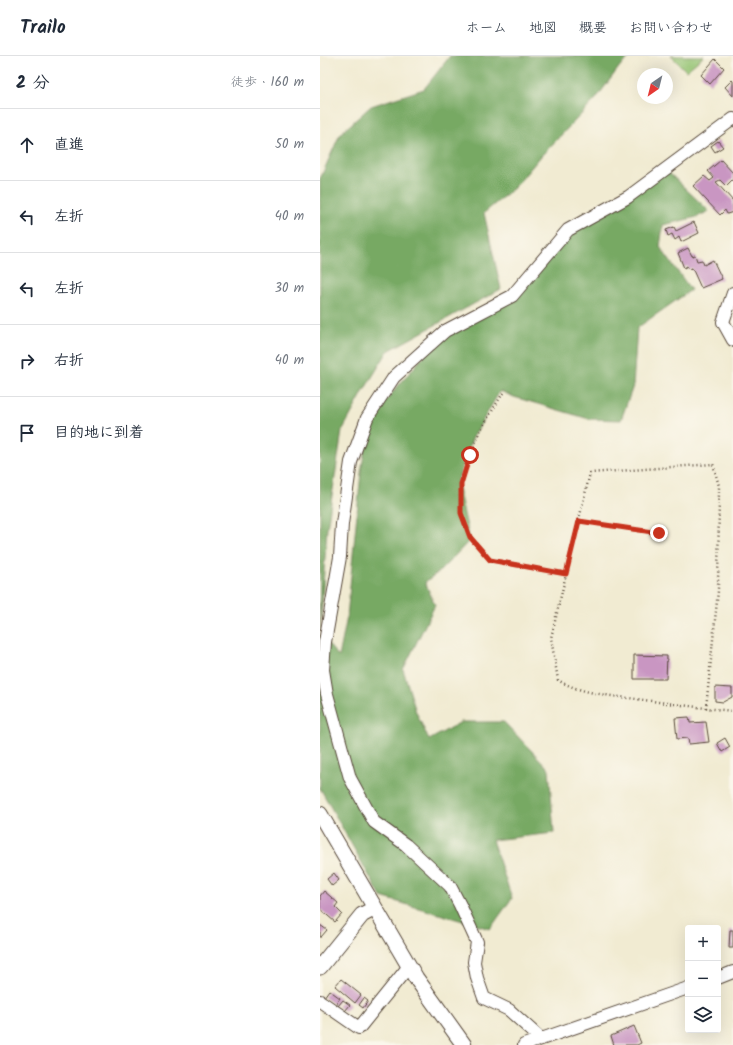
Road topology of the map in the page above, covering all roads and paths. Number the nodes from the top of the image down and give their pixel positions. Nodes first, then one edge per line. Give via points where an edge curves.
1 (733, 119) edge
2 (733, 293) edge
3 (733, 340) edge
4 (503, 393) dead end
5 (579, 521) junction
6 (659, 533) dead end
7 (566, 574) junction
8 (706, 708) junction
9 (733, 711) edge
10 (320, 814) edge
11 (374, 908) junction
12 (409, 966) junction
13 (320, 967) edge
14 (733, 972) edge
15 (721, 977) edge
16 (685, 989) edge
17 (320, 1001) edge
18 (540, 1038) junction
19 (464, 1045) edge
20 (524, 1045) edge

1 - 18 street via 628,197 568,230 512,296 446,331 394,377 367,418 351,462 323,670 350,778 374,822 406,845 450,886 477,942 474,962 484,998 509,1010
2 - 3 street via 723,322
4 - 7 path via 481,430 470,455 461,484 461,513 470,537 490,560
5 - 6 path
5 - 7 path
5 - 8 path via 590,473 714,464 719,486 718,591
7 - 8 path via 551,638 558,680 569,686 605,695
8 - 9 path
10 - 11 street
11 - 12 street
11 - 13 street via 362,915
12 - 17 street via 359,1028
12 - 19 street
14 - 15 street
16 - 18 street
18 - 20 street

